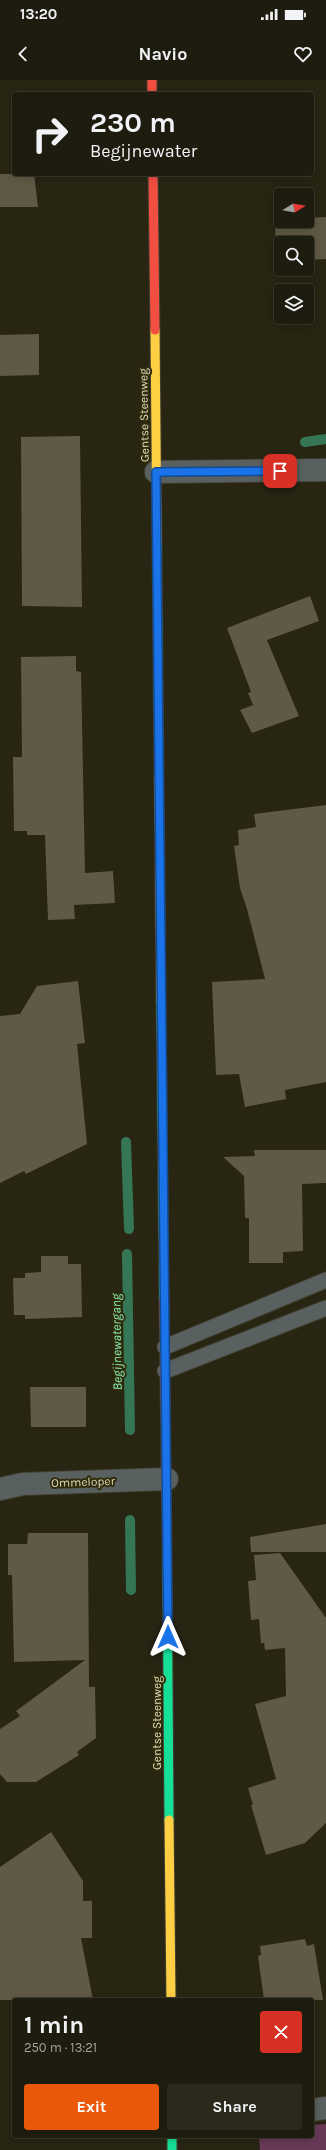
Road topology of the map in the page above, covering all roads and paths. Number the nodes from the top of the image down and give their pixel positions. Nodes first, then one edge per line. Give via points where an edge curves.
1 (152, 80) edge
2 (152, 92) edge
3 (153, 176) edge
4 (326, 470) edge
5 (156, 472) junction
6 (326, 1280) edge
7 (326, 1308) edge
8 (166, 1348) junction
9 (165, 1371) junction
10 (167, 1479) junction
11 (0, 1490) edge
12 (171, 1998) edge
13 (326, 2108) edge
14 (314, 2110) edge
15 (172, 2138) edge
16 (172, 2150) edge

1 - 2 street
3 - 5 street, Gentse Steenweg
4 - 5 street
5 - 8 street, Gentse Steenweg
6 - 8 lane
7 - 9 lane
8 - 9 street, Gentse Steenweg
9 - 10 street, Gentse Steenweg
10 - 11 street, Ommeloper via 23,1484
10 - 12 street, Gentse Steenweg
13 - 14 street
15 - 16 street

